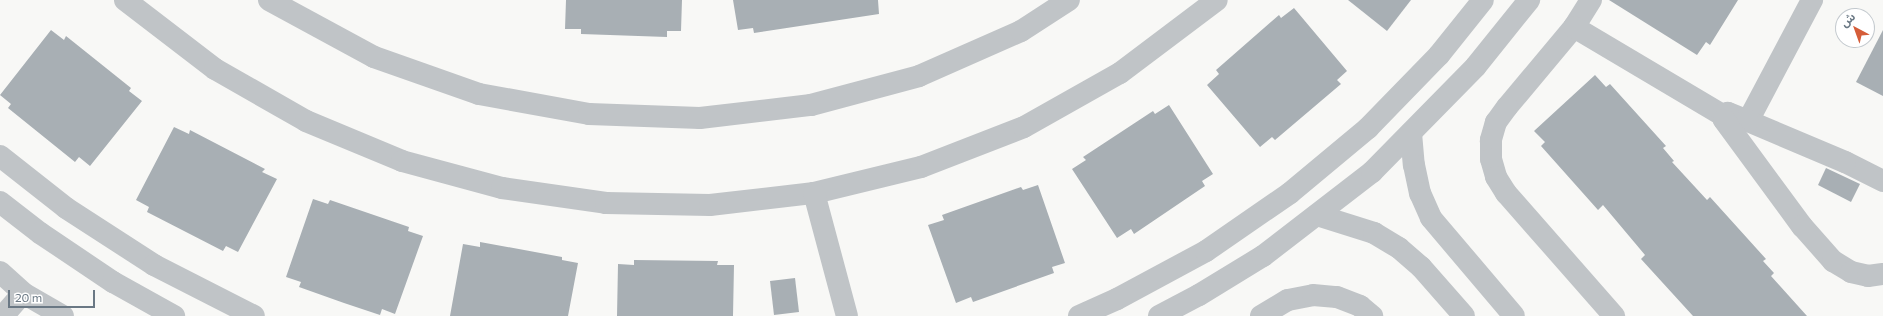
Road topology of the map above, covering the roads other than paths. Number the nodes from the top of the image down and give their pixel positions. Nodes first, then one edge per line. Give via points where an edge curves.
1 (269, 0) edge
2 (1069, 0) edge
3 (1217, 0) edge
4 (1483, 0) edge
5 (1529, 0) edge
6 (1591, 0) edge
7 (1812, 0) edge
8 (130, 2) edge
9 (1574, 27) junction
10 (1722, 115) junction
11 (1748, 121) junction
12 (1411, 133) junction
13 (0, 156) edge
14 (1883, 181) edge
15 (814, 193) junction
16 (0, 202) edge
17 (1317, 215) junction
18 (0, 272) edge
19 (1883, 274) edge
20 (23, 293) junction
21 (1121, 308) edge
22 (3, 316) edge
23 (63, 316) edge
24 (174, 316) edge
25 (254, 316) edge
26 (846, 316) edge
27 (1079, 316) edge
28 (1159, 316) edge
29 (1262, 316) edge
30 (1372, 316) edge
31 (1464, 316) edge
32 (1514, 316) edge
33 (1614, 316) edge

1 - 2 street via 374,57 479,94 589,114 700,118 811,105 919,76 1021,30
3 - 15 street via 1120,73 1024,127 921,167
4 - 21 street via 1439,55 1368,128 1290,193
5 - 12 street via 1476,66
6 - 9 street
7 - 11 street
8 - 15 street via 216,69 306,121 416,165 502,188 606,203 710,205
9 - 10 street
9 - 33 street via 1496,122 1491,140 1491,159 1496,177 1506,193
10 - 11 street via 1728,113
10 - 19 street via 1802,226 1833,261 1851,272 1868,276
11 - 14 street
12 - 17 street via 1372,172
12 - 32 street via 1420,193 1431,218
13 - 25 street via 66,208 154,265
15 - 26 street
16 - 24 street via 106,278
17 - 28 street via 1263,256
17 - 31 street via 1374,234 1399,248 1421,267
18 - 20 street
20 - 22 street
20 - 23 street
21 - 27 street
29 - 30 street via 1288,300 1313,295 1337,297 1360,306

